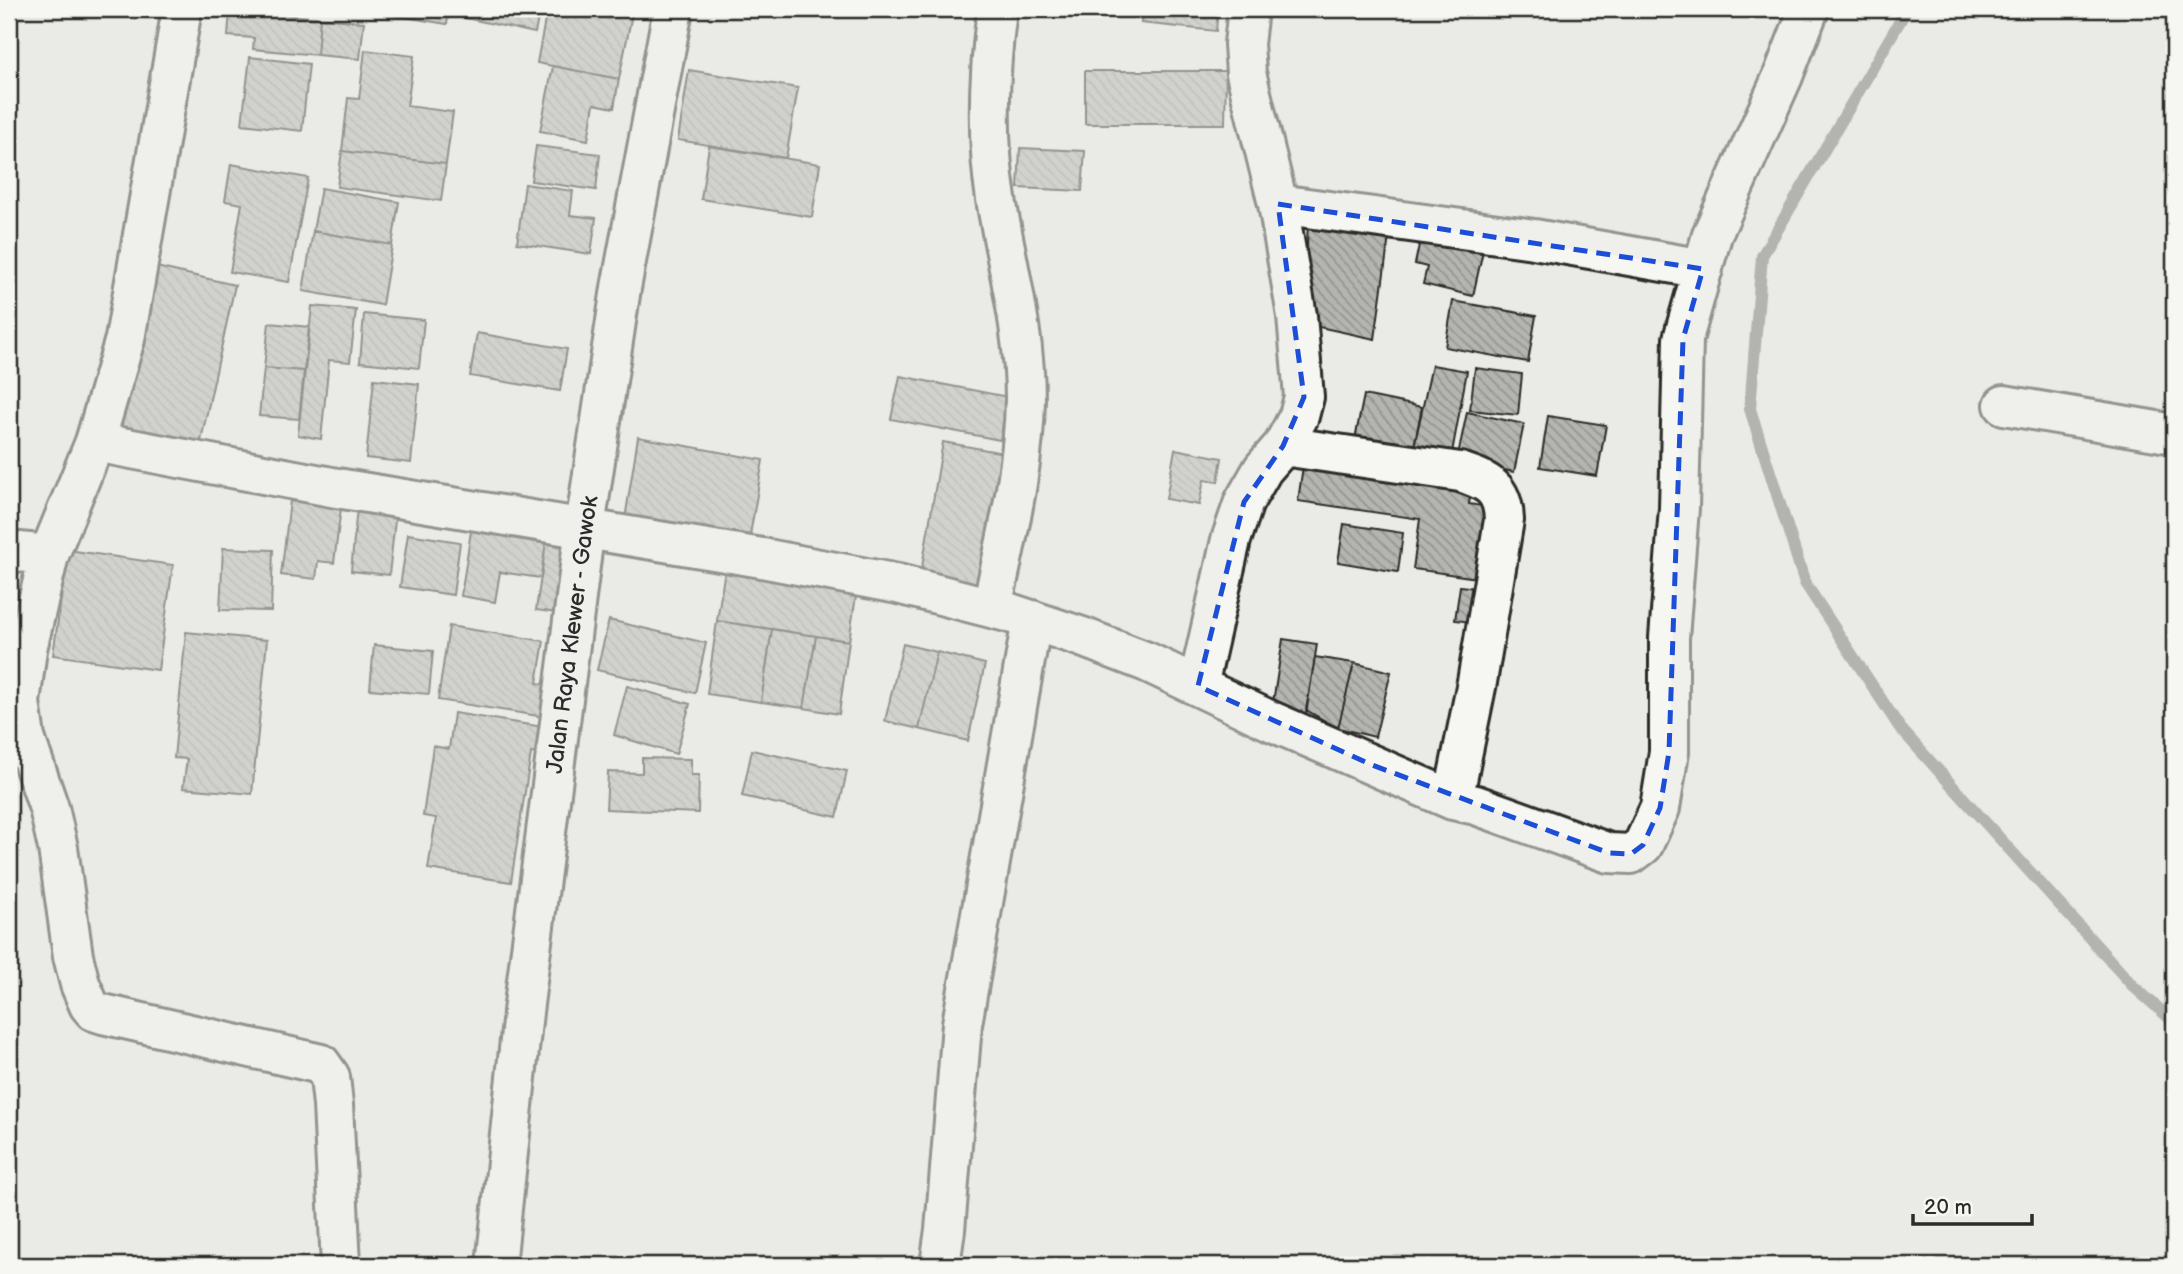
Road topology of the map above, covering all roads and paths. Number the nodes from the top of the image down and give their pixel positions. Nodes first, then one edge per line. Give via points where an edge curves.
1 (182, 9) edge
2 (673, 9) edge
3 (997, 9) edge
4 (1248, 9) edge
5 (1809, 9) edge
6 (1278, 204) junction
7 (1703, 269) junction
8 (2004, 405) dead end
9 (2174, 434) edge
10 (95, 442) junction
11 (1283, 446) junction
12 (585, 527) junction
13 (9, 551) edge
14 (49, 555) junction
15 (992, 608) junction
16 (1032, 620) junction
17 (1198, 686) junction
18 (17, 743) edge
19 (1453, 800) junction
20 (341, 1265) edge
21 (496, 1265) edge
22 (940, 1265) edge

1 - 10 street via 125,339
2 - 12 street, Jalan Raya Klewer - Gawok via 621,288
3 - 15 street via 989,125 995,197 1022,348 1025,399 1018,481
4 - 6 street via 1246,73
5 - 7 street via 1712,235
6 - 7 street via 1534,239
6 - 11 street via 1297,316 1304,397
7 - 19 street via 1683,340 1679,508 1669,638 1669,752 1660,808 1643,845 1631,854 1609,853
8 - 9 street
10 - 12 street via 337,488
10 - 14 street
11 - 17 street via 1244,502
11 - 19 street via 1460,472 1495,488 1504,504 1477,682
12 - 15 street via 898,584
12 - 21 street, Jalan Raya Klewer - Gawok
13 - 14 street
14 - 18 street via 27,649
15 - 16 street
16 - 17 street
16 - 22 street via 962,1024
17 - 19 street
18 - 20 street via 49,807 73,956 94,1011 321,1064 326,1069 333,1105

